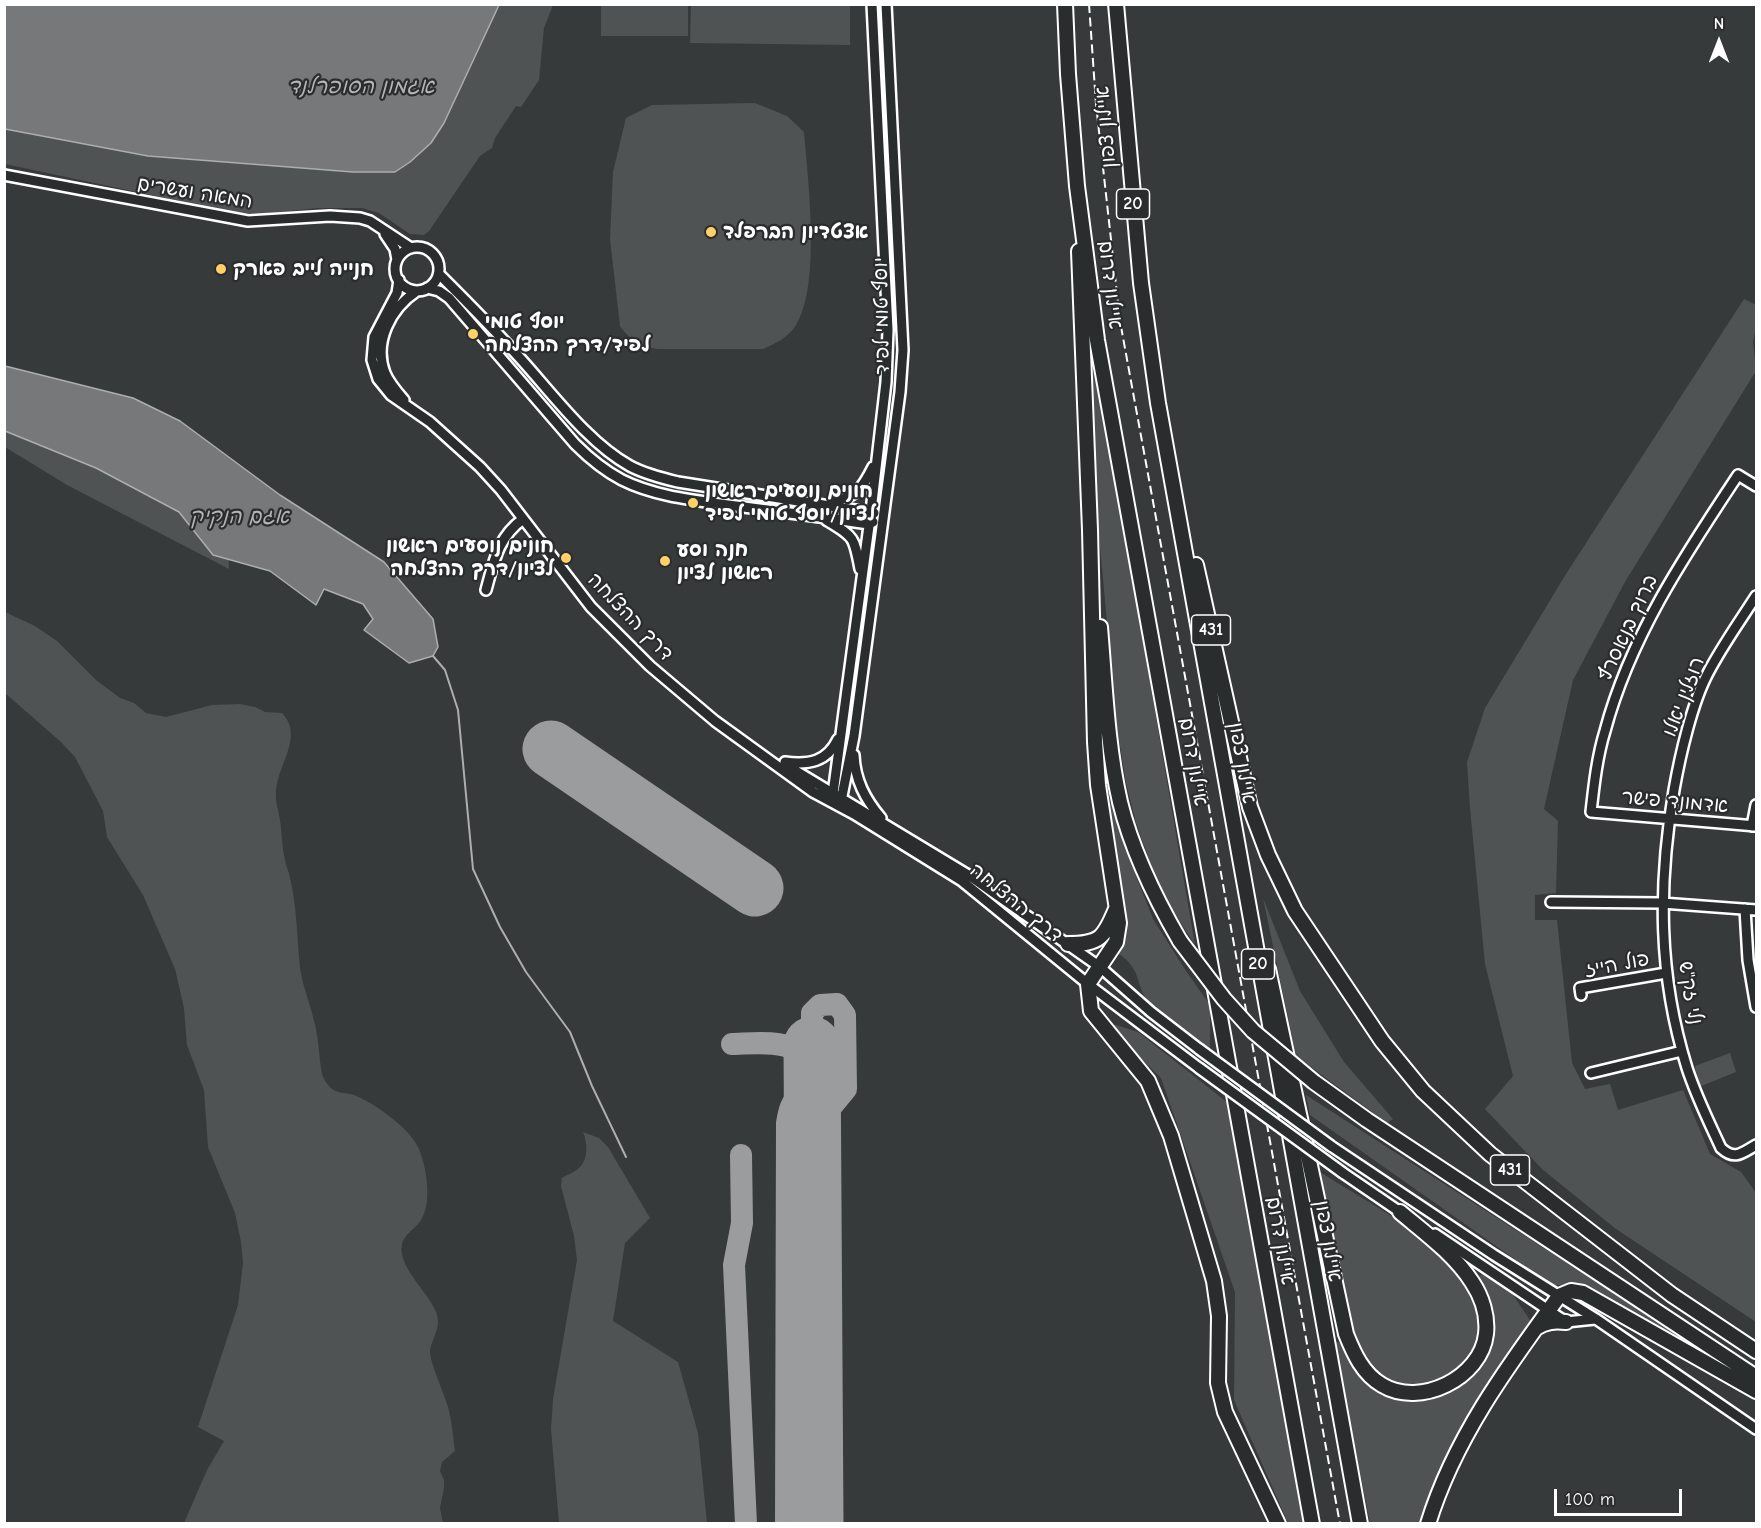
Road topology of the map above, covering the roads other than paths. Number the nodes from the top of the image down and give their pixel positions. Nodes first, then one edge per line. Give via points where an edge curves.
1 (872, 4) edge
2 (886, 4) edge
3 (1065, 4) edge
4 (1116, 4) edge
5 (4, 175) edge
6 (1077, 186) junction
7 (380, 227) junction
8 (411, 248) junction
9 (397, 260) junction
10 (439, 274) junction
11 (399, 280) junction
12 (427, 288) junction
13 (417, 291) junction
14 (1158, 403) junction
15 (409, 406) junction
16 (876, 459) junction
17 (1756, 486) edge
18 (827, 504) junction
19 (871, 511) junction
20 (821, 518) junction
21 (523, 519) junction
22 (884, 519) junction
23 (869, 524) junction
24 (1090, 530) junction
25 (862, 578) junction
26 (486, 590) dead end
27 (1756, 596) edge
28 (843, 728) junction
29 (737, 736) junction
30 (855, 736) junction
31 (779, 761) junction
32 (837, 799) junction
33 (1756, 805) edge
34 (1592, 812) joint
35 (1669, 820) junction
36 (889, 826) junction
37 (1754, 826) edge
38 (1239, 854) junction
39 (1551, 902) dead end
40 (1662, 903) junction
41 (1116, 907) junction
42 (1744, 909) junction
43 (1756, 910) edge
44 (1068, 944) junction
45 (1100, 967) junction
46 (1666, 974) junction
47 (1088, 984) junction
48 (1581, 995) dead end
49 (1756, 1007) edge
50 (1682, 1051) junction
51 (1591, 1073) dead end
52 (1756, 1145) edge
53 (1400, 1212) junction
54 (1559, 1296) junction
55 (1549, 1310) junction
56 (1596, 1319) junction
57 (1566, 1322) junction
58 (1535, 1329) junction
59 (1756, 1351) edge
60 (1756, 1377) edge
61 (1756, 1391) edge
62 (1756, 1429) edge
63 (1278, 1524) edge
64 (1312, 1524) edge
65 (1360, 1524) edge
66 (1428, 1524) edge

1 - 16 street, יוסף טומי לפיד via 888,330
2 - 22 street, יוסף טומי לפיד via 903,350
3 - 6 highway, איילון דרום / 20
4 - 14 highway, איילון צפון / 20 via 1139,272
5 - 7 street, המאה ועשרים via 230,219 264,222 338,216 360,218
6 - 24 highway
6 - 64 highway, איילון דרום / 20 via 1097,340
7 - 8 street, המאה ועשרים
7 - 9 street via 395,249
8 - 9 street
8 - 10 street via 420,247 433,254
9 - 11 street
10 - 12 street
10 - 18 street via 598,443 629,465 678,482
11 - 13 street via 406,288
11 - 15 street, דרך ההצלחה via 397,293 374,337 372,360 382,386
12 - 13 street
12 - 20 street via 449,298 575,444 606,471 638,487 676,496
13 - 15 street, דרך ההצלחה via 391,318 381,352 386,374
14 - 38 highway, איילון צפון / 20
14 - 59 highway, 431 via 1250,807 1294,911 1382,1041 1440,1109 1490,1154 1627,1262
15 - 21 street, דרך ההצלחה via 480,467
16 - 18 street via 856,494
16 - 19 street, יוסף טומי לפיד
17 - 34 street, ברוך בנאסרף via 1738,475 1678,567 1632,654 1605,730
18 - 19 street
19 - 22 street
19 - 23 street, יוסף טומי לפיד
20 - 23 street
20 - 25 street via 851,537
21 - 26 street via 511,528 500,545
21 - 29 street, דרך ההצלחה via 609,626 686,698
22 - 23 street
22 - 30 street, יוסף טומי לפיד
23 - 25 street, יוסף טומי לפיד
24 - 41 highway via 1098,785
24 - 60 highway, 431, bridge via 1116,783 1125,818 1140,860 1180,941 1218,991 1253,1031 1314,1082
25 - 28 street, יוסף טומי לפיד
27 - 35 street, רוזלין יאלו via 1707,674 1678,766
28 - 31 street via 835,746 821,760 802,764
28 - 32 street, יוסף טומי לפיד
29 - 31 street, דרך ההצלחה
29 - 32 street, דרך ההצלחה via 813,792
30 - 32 street
30 - 36 street via 854,764 863,794
31 - 32 street, דרך ההצלחה
32 - 36 street, דרך ההצלחה
32 - 47 street, דרך ההצלחה via 962,881
33 - 37 street
34 - 35 street, אדמונד פישר
35 - 37 street, אדמונד פישר
35 - 40 street, נלי זק"ש
36 - 44 street, דרך ההצלחה
38 - 53 highway via 1255,904 1346,1334 1363,1368 1378,1382 1393,1390 1421,1392 1452,1383 1467,1371 1485,1341 1486,1317 1467,1275 1445,1250
38 - 65 highway, איילון צפון / 20
39 - 40 street
40 - 42 street
40 - 46 street, נלי זק"ש
41 - 44 highway via 1106,932 1089,944
41 - 45 highway via 1116,942
42 - 43 street
42 - 49 street
44 - 45 street, דרך ההצלחה
45 - 47 highway
45 - 54 street, דרך ההצלחה, bridge via 1151,1012 1331,1146
46 - 48 street, פול הייז via 1580,988
46 - 50 street, נלי זק"ש
47 - 53 street, דרך ההצלחה, bridge
47 - 63 highway via 1091,1011 1148,1081 1168,1128 1214,1281 1219,1316 1218,1383 1225,1412
50 - 51 street
50 - 52 street, נלי זק"ש via 1721,1148 1736,1156
53 - 55 street, דרך ההצלחה
54 - 55 highway
54 - 56 street, דרך ההצלחה
54 - 61 highway via 1571,1291 1583,1293
55 - 57 street, דרך ההצלחה
55 - 58 highway
56 - 57 street
56 - 62 street, דרך ההצלחה
57 - 58 highway via 1554,1320
58 - 66 highway via 1467,1432

